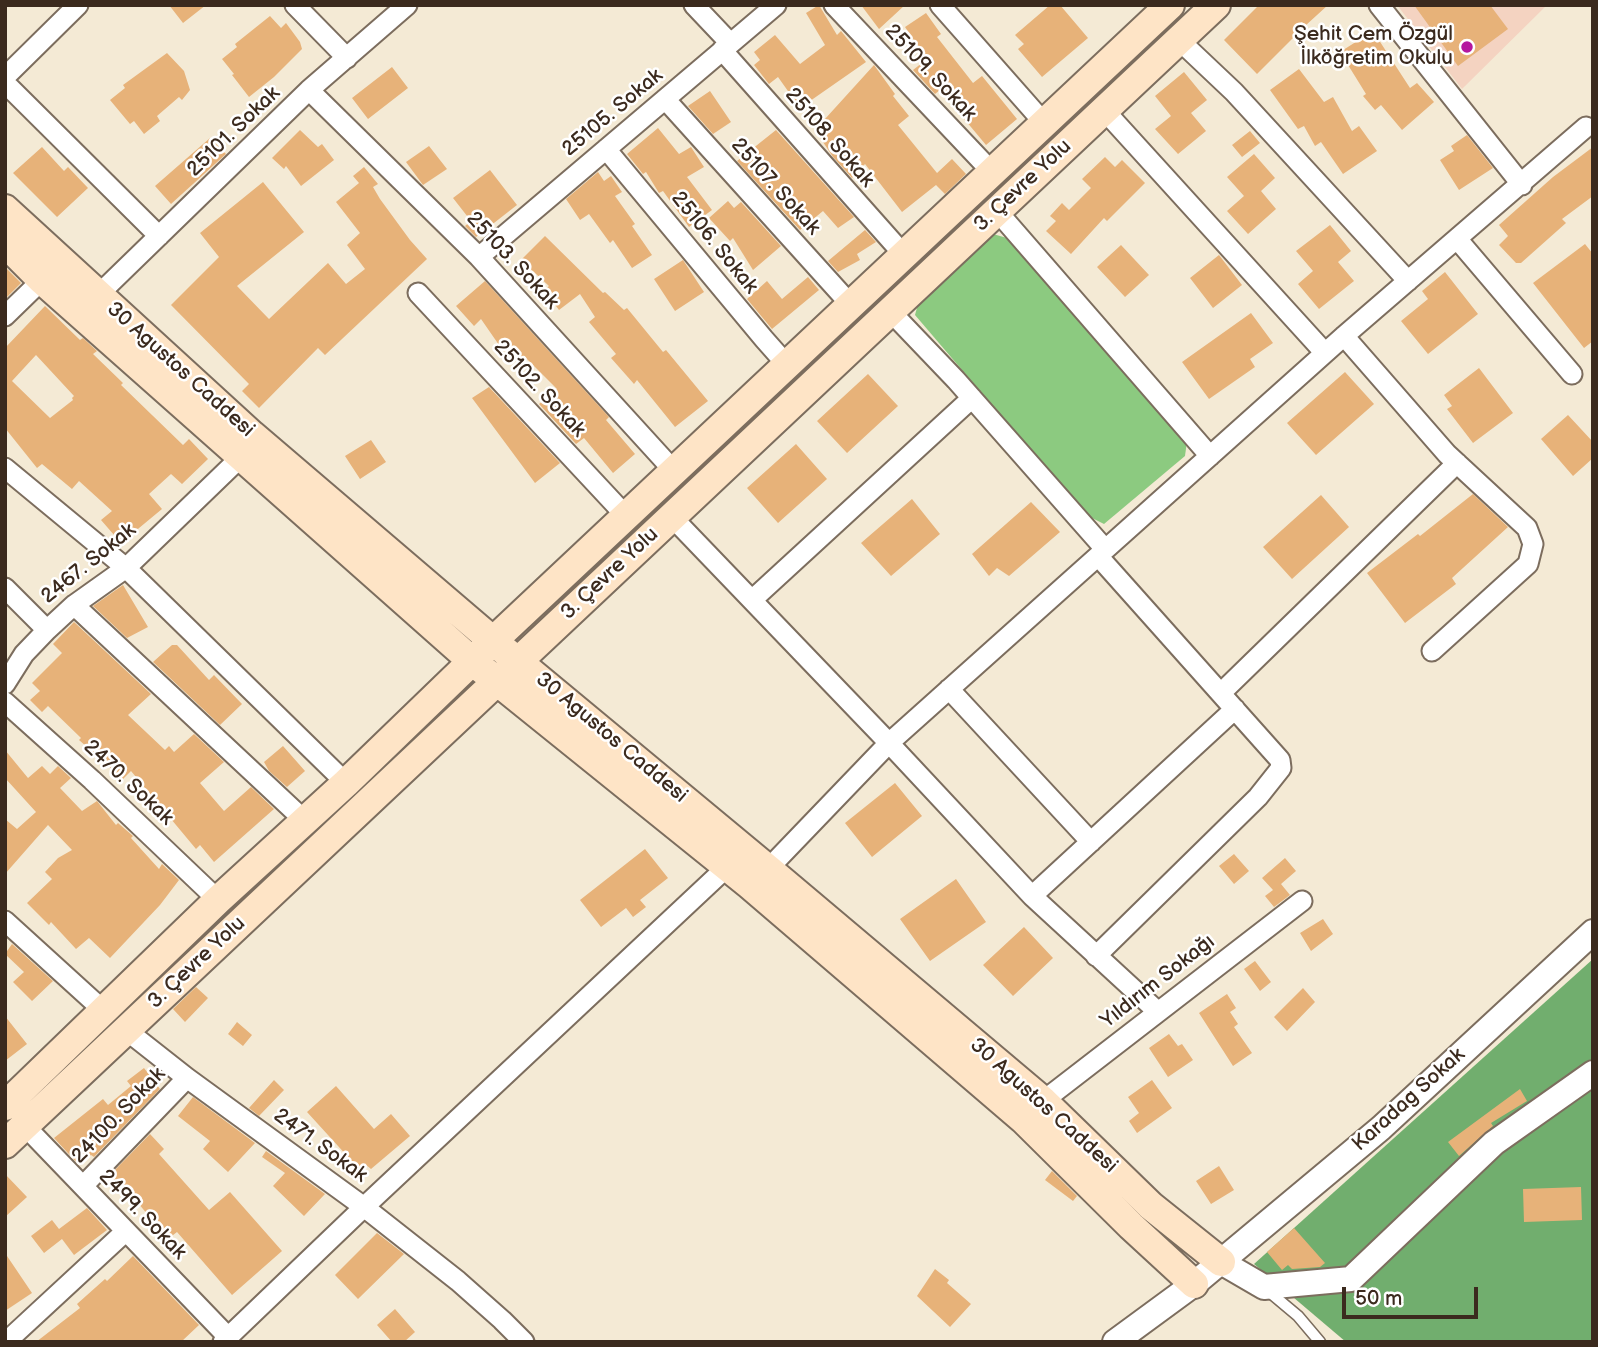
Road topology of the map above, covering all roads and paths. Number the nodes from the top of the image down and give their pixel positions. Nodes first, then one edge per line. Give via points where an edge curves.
1 (78, 5) edge
2 (295, 5) edge
3 (407, 5) edge
4 (694, 5) edge
5 (776, 5) edge
6 (834, 5) edge
7 (940, 5) edge
8 (1216, 5) edge
9 (1379, 5) edge
10 (1158, 9) edge
11 (1179, 40) junction
12 (726, 47) junction
13 (347, 58) junction
14 (5, 77) edge
15 (5, 83) edge
16 (309, 90) junction
17 (665, 100) junction
18 (1104, 110) junction
19 (1045, 124) junction
20 (1589, 125) edge
21 (606, 149) junction
22 (992, 172) junction
23 (1522, 185) junction
24 (5, 209) edge
25 (996, 211) junction
26 (159, 236) junction
27 (1458, 240) junction
28 (5, 243) edge
29 (904, 255) junction
30 (479, 257) junction
31 (42, 280) junction
32 (1408, 281) junction
33 (418, 293) dead end
34 (97, 296) junction
35 (851, 305) junction
36 (890, 311) junction
37 (5, 316) edge
38 (1343, 336) junction
39 (1325, 353) junction
40 (787, 365) junction
41 (1572, 374) dead end
42 (972, 398) junction
43 (1210, 456) junction
44 (241, 457) junction
45 (1457, 463) junction
46 (5, 467) edge
47 (674, 471) junction
48 (626, 516) junction
49 (671, 516) junction
50 (1102, 553) junction
51 (126, 568) junction
52 (7, 593) edge
53 (752, 600) junction
54 (74, 605) junction
55 (47, 629) junction
56 (493, 641) junction
57 (1432, 651) dead end
58 (472, 661) junction
59 (517, 661) junction
60 (496, 681) junction
61 (5, 684) edge
62 (949, 689) junction
63 (1221, 693) junction
64 (5, 702) edge
65 (1235, 709) junction
66 (889, 743) junction
67 (346, 783) junction
68 (304, 820) junction
69 (1091, 842) junction
70 (727, 867) junction
71 (768, 869) junction
72 (1032, 896) junction
73 (218, 900) junction
74 (1302, 901) dead end
75 (9, 930) edge
76 (1593, 932) edge
77 (1096, 956) junction
78 (104, 1011) junction
79 (1157, 1011) junction
80 (126, 1030) junction
81 (1593, 1073) edge
82 (187, 1078) junction
83 (1043, 1101) junction
84 (11, 1125) edge
85 (83, 1186) junction
86 (364, 1207) junction
87 (126, 1231) junction
88 (1221, 1262) junction
89 (1194, 1284) junction
90 (1264, 1287) junction
91 (225, 1339) edge
92 (6, 1342) edge
93 (524, 1342) edge
94 (1115, 1342) edge
95 (1320, 1342) edge

1 - 14 street
2 - 13 street
3 - 13 street, 25101. Sokak
4 - 12 street, 25108. Sokak
5 - 12 street, 25105. Sokak
6 - 22 street, 25109. Sokak
7 - 19 street
8 - 11 main road, 3. Çevre Yolu
9 - 23 street
10 - 19 main road, 3. Çevre Yolu
11 - 18 main road, 3. Çevre Yolu
11 - 32 street via 1234,92
12 - 17 street, 25105. Sokak
12 - 29 street, 25108. Sokak
13 - 16 street, 25101. Sokak
15 - 26 street
16 - 26 street, 25101. Sokak
16 - 30 street, 25103. Sokak
17 - 21 street, 25105. Sokak
17 - 35 street, 25107. Sokak
18 - 25 main road, 3. Çevre Yolu
18 - 39 street
19 - 22 main road, 3. Çevre Yolu
20 - 23 street
21 - 30 street, 25105. Sokak
21 - 40 street, 25106. Sokak
22 - 29 main road, 3. Çevre Yolu
23 - 27 street
24 - 34 main road, 30 Agustos Caddesi
25 - 36 main road, 3. Çevre Yolu
25 - 43 street
26 - 34 street, 25101. Sokak
27 - 32 street
27 - 41 street
28 - 31 main road, 30 Agustos Caddesi
29 - 35 main road, 3. Çevre Yolu
30 - 47 street, 25103. Sokak
31 - 37 street
31 - 44 main road, 30 Agustos Caddesi
32 - 38 street
33 - 48 street, 25102. Sokak
34 - 56 main road, 30 Agustos Caddesi
35 - 40 main road, 3. Çevre Yolu
36 - 42 street
36 - 49 main road, 3. Çevre Yolu
38 - 39 street
38 - 45 street
39 - 43 street
40 - 47 main road, 3. Çevre Yolu
42 - 50 street
42 - 53 street
43 - 50 street
44 - 51 street, 2467. Sokak
44 - 58 main road, 30 Agustos Caddesi
45 - 57 street via 1527,528 1533,544 1528,564
45 - 63 street
46 - 51 street
47 - 48 main road, 3. Çevre Yolu
48 - 56 main road, 3. Çevre Yolu
49 - 53 street
49 - 59 main road, 3. Çevre Yolu
50 - 62 street
50 - 63 street
51 - 54 street, 2467. Sokak
51 - 67 street
52 - 55 street
53 - 66 street
54 - 55 street, 2467. Sokak
54 - 68 street
55 - 61 street, 2467. Sokak
56 - 58 main road, 3. Çevre Yolu
56 - 59 main road, 30 Agustos Caddesi
58 - 60 main road, 30 Agustos Caddesi
58 - 67 main road, 3. Çevre Yolu
59 - 60 main road, 3. Çevre Yolu
59 - 71 main road, 30 Agustos Caddesi
60 - 70 main road, 30 Agustos Caddesi
60 - 80 main road, 3. Çevre Yolu
62 - 66 street
62 - 69 street
63 - 65 street
64 - 73 street, 2470. Sokak
65 - 69 street
65 - 77 street via 1280,761 1281,768 1258,797
66 - 71 street
66 - 72 street
67 - 68 main road, 3. Çevre Yolu
68 - 73 main road, 3. Çevre Yolu
69 - 72 street
70 - 86 street
70 - 89 main road, 30 Agustos Caddesi via 1023,1119
71 - 83 main road, 30 Agustos Caddesi
72 - 77 street
73 - 78 main road, 3. Çevre Yolu
74 - 79 street, Yıldırım Sokağı
75 - 78 street
76 - 88 street, Karadag Sokak via 1381,1128
77 - 79 street
78 - 84 main road, 3. Çevre Yolu
79 - 83 street, Yıldırım Sokağı
80 - 82 street, 2471. Sokak
80 - 84 main road, 3. Çevre Yolu
81 - 90 street via 1494,1143 1351,1279
82 - 85 street, 24100. Sokak
82 - 86 street, 2471. Sokak
83 - 88 main road, 30 Agustos Caddesi via 1151,1206
84 - 85 street, 2499. Sokak
85 - 87 street, 2499. Sokak
86 - 91 street, 2471. Sokak
86 - 93 street
87 - 91 street, 2499. Sokak
87 - 92 street
88 - 89 street, Karadag Sokak
88 - 90 street
89 - 94 street, Karadag Sokak
90 - 95 lane

